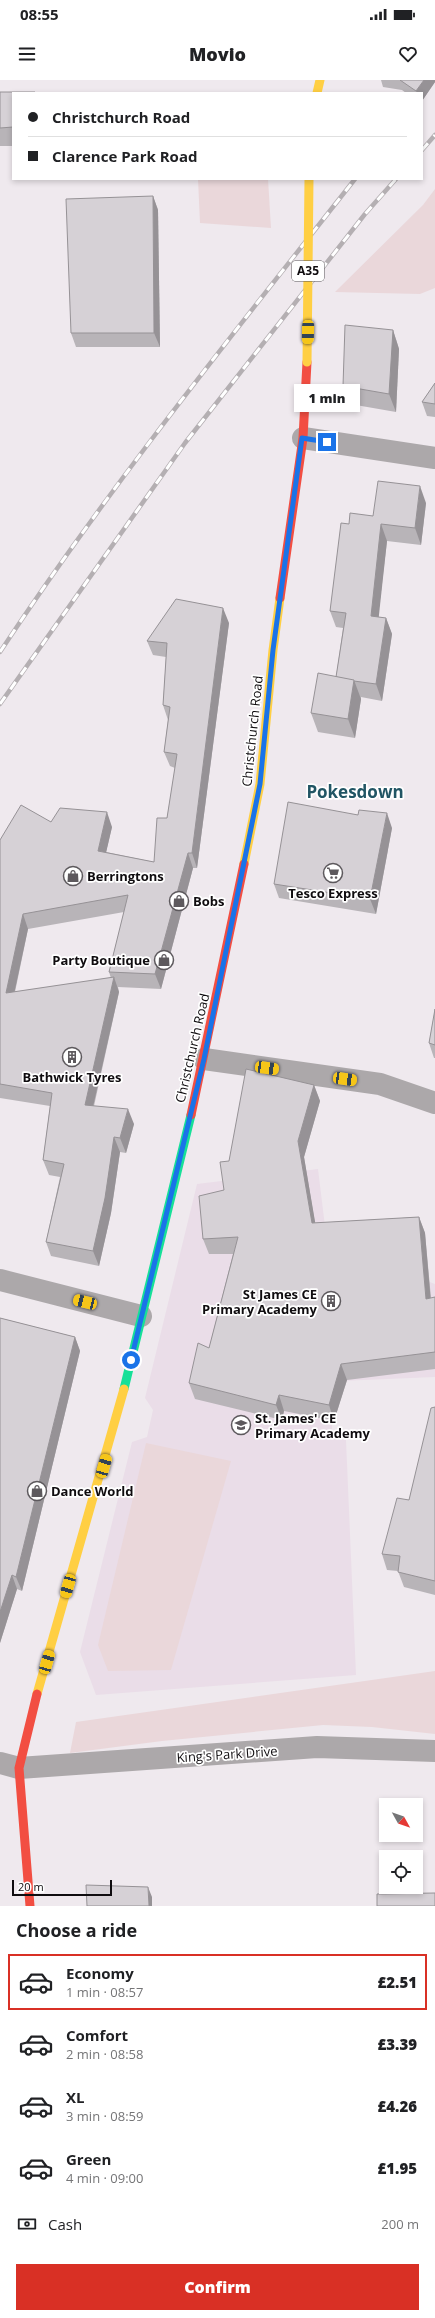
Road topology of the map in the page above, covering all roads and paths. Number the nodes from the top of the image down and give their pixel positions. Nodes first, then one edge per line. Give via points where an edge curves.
1 (320, 80) edge
2 (317, 92) edge
3 (309, 180) edge
4 (302, 438) junction
5 (435, 458) edge
6 (204, 1059) junction
7 (435, 1103) edge
8 (0, 1280) edge
9 (141, 1316) junction
10 (435, 1751) edge
11 (9, 1765) edge
12 (30, 1906) edge

1 - 2 main road
3 - 4 main road, Christchurch Road / A35, bridge via 307,362
4 - 5 street
4 - 6 main road, Christchurch Road / A35 via 273,650 260,784
6 - 7 street via 380,1084
6 - 9 main road, Christchurch Road / A35
8 - 9 street
9 - 11 main road, Christchurch Road / A35 via 117,1420 38,1692
10 - 11 street, King's Park Drive via 317,1747
11 - 12 main road, Christchurch Road / A35

